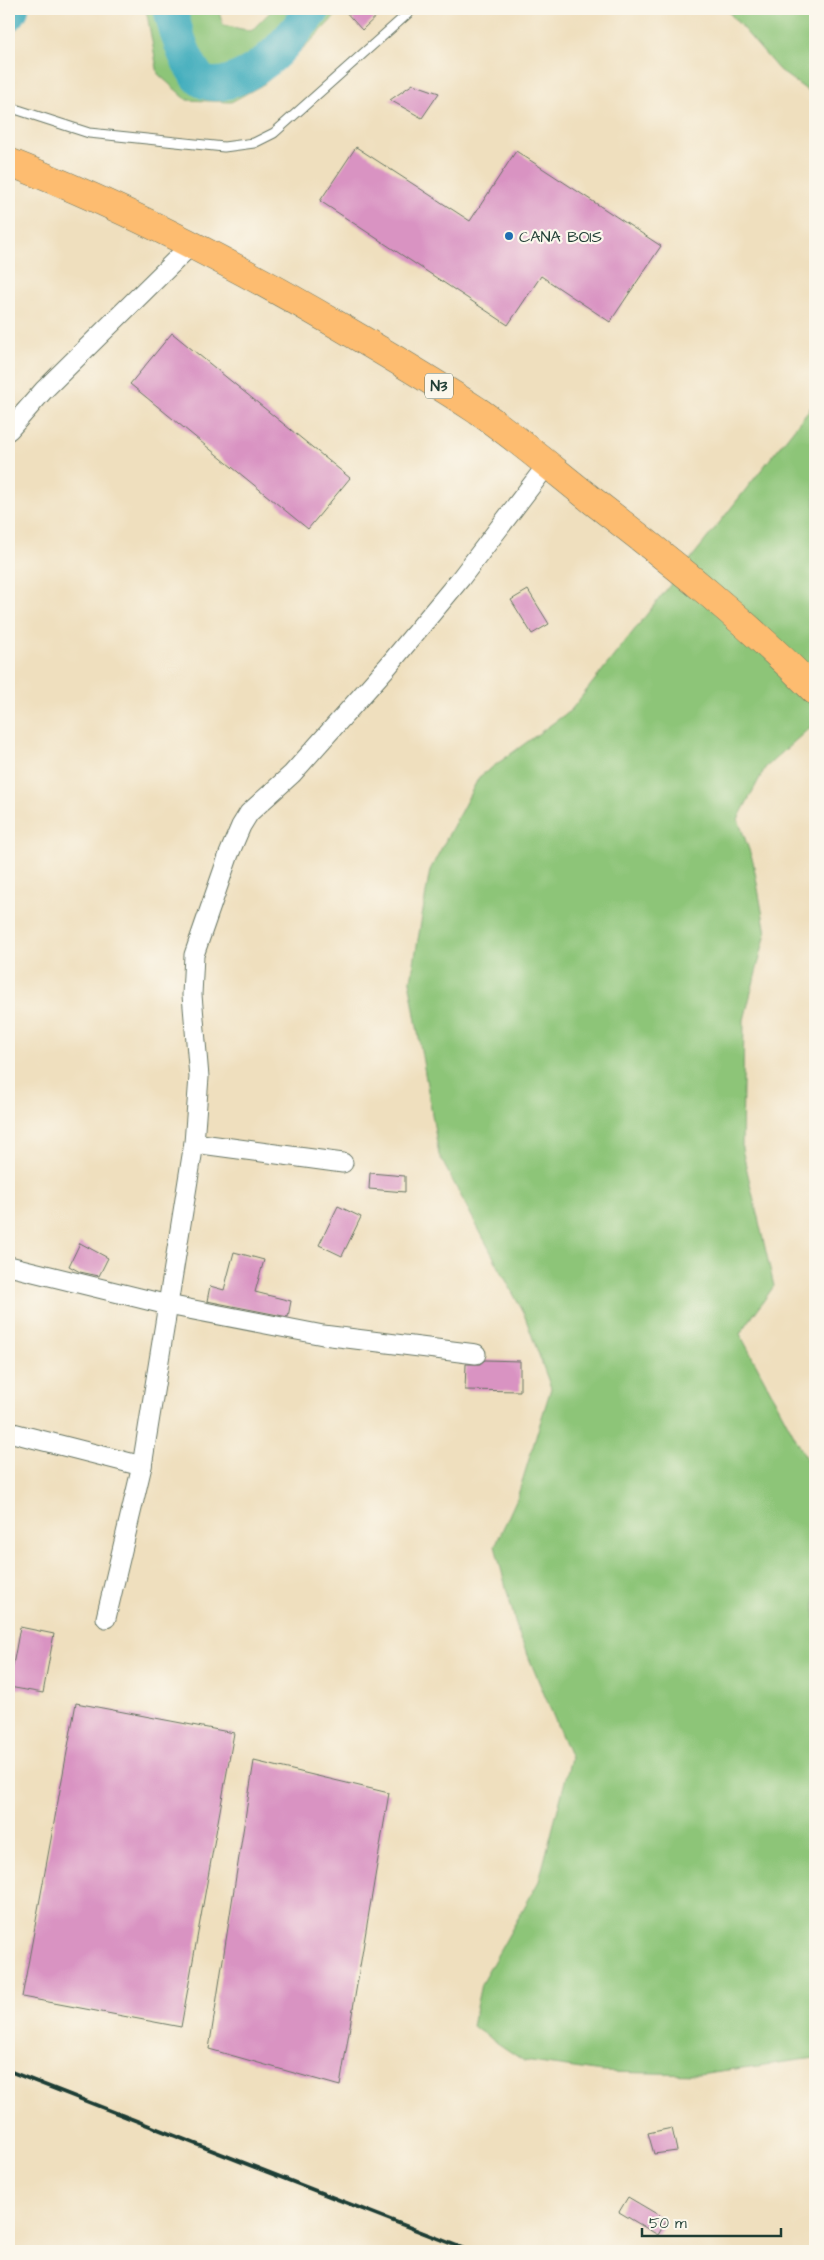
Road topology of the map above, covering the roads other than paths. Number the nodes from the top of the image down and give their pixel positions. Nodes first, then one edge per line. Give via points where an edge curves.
1 (413, 9) edge
2 (9, 107) edge
3 (9, 162) edge
4 (192, 244) junction
5 (9, 430) edge
6 (547, 465) junction
7 (815, 691) edge
8 (194, 1144) junction
9 (343, 1163) dead end
10 (9, 1266) edge
11 (168, 1305) junction
12 (476, 1354) dead end
13 (9, 1432) edge
14 (142, 1466) junction
15 (106, 1618) dead end

1 - 2 lane via 274,133 254,143 224,147 89,132
3 - 4 highway, N3
4 - 5 street via 44,390
4 - 6 highway, N3 via 427,377
6 - 7 highway, N3 via 684,571
6 - 8 street via 461,578 388,666 292,774 249,813 241,826 194,955 192,996 199,1077
8 - 9 street
8 - 11 street
10 - 11 street
11 - 12 street via 323,1335
11 - 14 street
13 - 14 street
14 - 15 street

